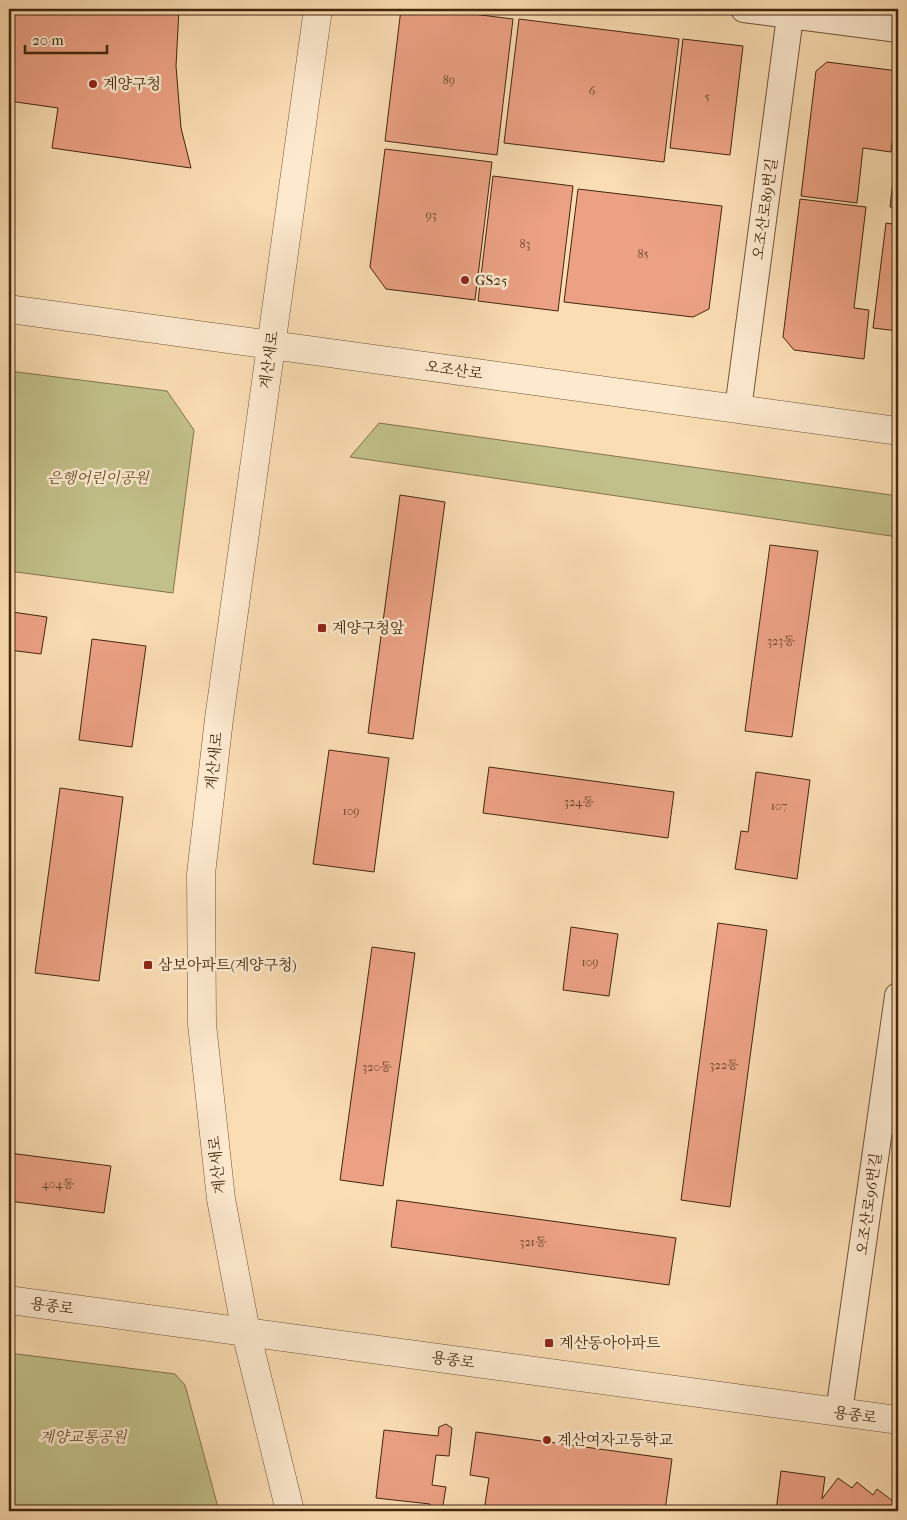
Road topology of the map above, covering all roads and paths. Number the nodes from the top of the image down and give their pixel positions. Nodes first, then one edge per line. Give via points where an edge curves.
1 (318, 9) edge
2 (744, 9) edge
3 (791, 12) edge
4 (898, 29) edge
5 (9, 309) edge
6 (272, 345) junction
7 (738, 409) junction
8 (898, 431) edge
9 (898, 996) edge
10 (9, 1300) edge
11 (246, 1332) junction
12 (839, 1412) junction
13 (898, 1420) edge
14 (290, 1511) edge

1 - 6 street, 계산새로
2 - 3 street
3 - 4 street
3 - 7 street, 오조산로89번길
5 - 6 street, 오조산로
6 - 7 street, 오조산로
6 - 11 street, 계산새로 via 218,719 201,874 202,1024 221,1199
7 - 8 street, 오조산로
9 - 12 street, 오조산로96번길
10 - 11 street, 용종로
11 - 12 street, 용종로
11 - 14 street, 계산새로
12 - 13 street, 용종로

